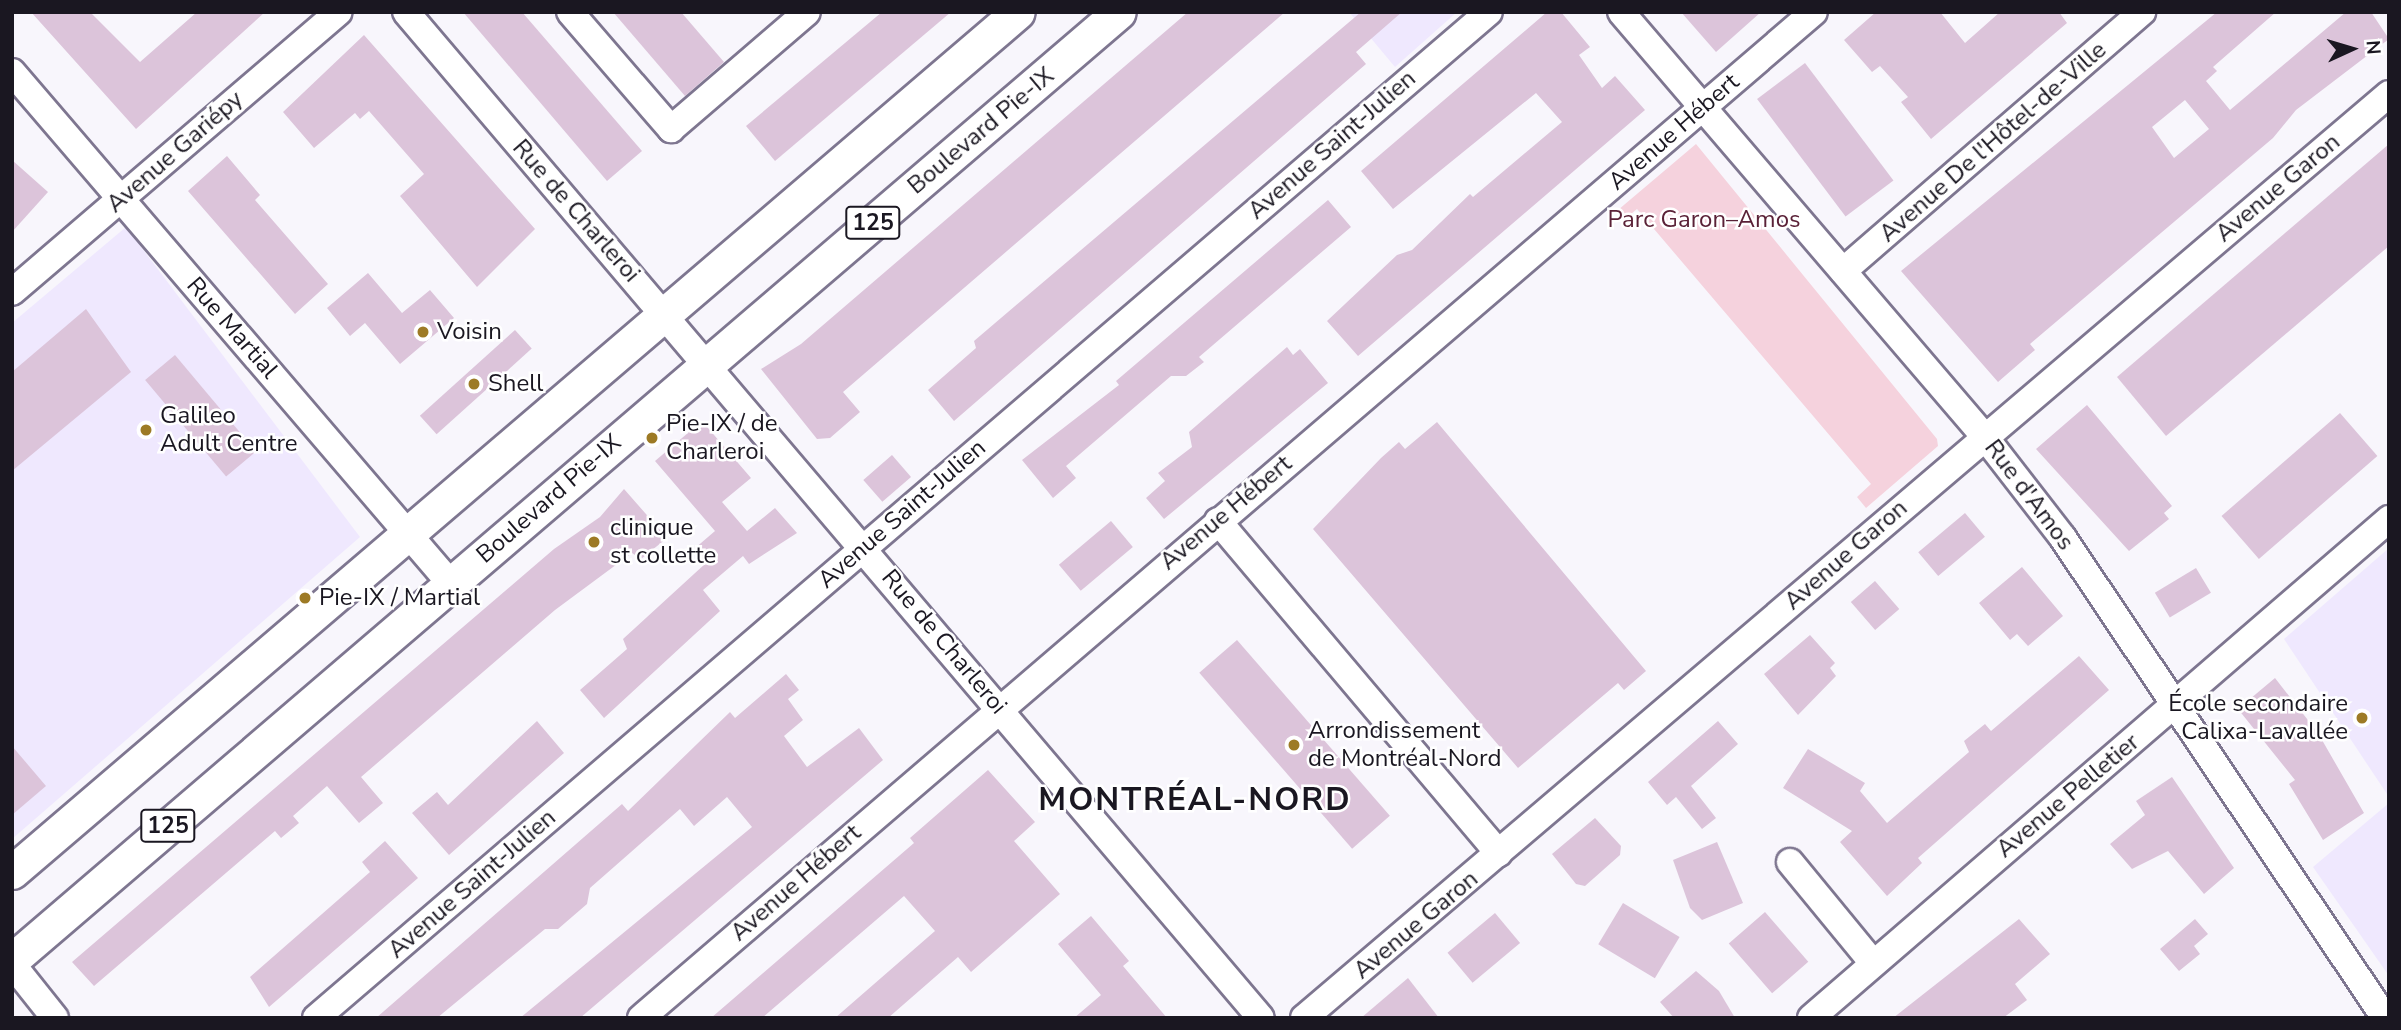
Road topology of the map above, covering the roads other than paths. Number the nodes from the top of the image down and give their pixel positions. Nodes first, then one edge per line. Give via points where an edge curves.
1 (339, 12) edge
2 (406, 12) edge
3 (570, 12) edge
4 (807, 12) edge
5 (1018, 12) edge
6 (1119, 12) edge
7 (1489, 12) edge
8 (1621, 12) edge
9 (1814, 12) edge
10 (2142, 12) edge
11 (12, 72) edge
12 (2389, 94) edge
13 (1702, 108) junction
14 (121, 198) junction
15 (1843, 271) junction
16 (12, 292) edge
17 (664, 314) junction
18 (709, 362) junction
19 (1984, 436) junction
20 (2389, 519) edge
21 (1218, 521) junction
22 (408, 534) junction
23 (864, 547) junction
24 (451, 584) junction
25 (2173, 707) junction
26 (999, 709) junction
27 (1499, 853) junction
28 (1790, 862) dead end
29 (12, 872) edge
30 (12, 962) edge
31 (1873, 963) junction
32 (55, 1018) edge
33 (316, 1018) edge
34 (641, 1018) edge
35 (1262, 1018) edge
36 (1304, 1018) edge
37 (1811, 1018) edge
38 (2385, 1018) edge

1 - 14 street, Avenue Gariépy
2 - 17 street, Rue de Charleroi
3 - 4 street via 671,129
5 - 17 main road, 125
6 - 18 main road, Boulevard Pie-IX / 125
7 - 23 street, Avenue Saint-Julien
8 - 13 street, Rue d'Amos
9 - 13 street, Avenue Hébert
10 - 15 street, Avenue De l'Hôtel-de-Ville
11 - 14 street, Rue Martial
12 - 19 street, Avenue Garon
13 - 15 street, Rue d'Amos
13 - 21 street, Avenue Hébert
14 - 16 street, Avenue Gariépy
14 - 22 street, Rue Martial
15 - 19 street, Rue d'Amos
17 - 18 street, Rue de Charleroi
17 - 22 main road, 125
18 - 23 street, Rue de Charleroi
18 - 24 main road, Boulevard Pie-IX / 125
19 - 25 street, Rue d'Amos via 2063,538
19 - 27 street, Avenue Garon
20 - 25 street, Avenue Pelletier
21 - 26 street, Avenue Hébert
21 - 27 street
22 - 24 street, Rue Martial
22 - 29 main road, 125
23 - 26 street, Rue de Charleroi
23 - 33 street, Avenue Saint-Julien
24 - 30 main road, Boulevard Pie-IX / 125
25 - 31 street, Avenue Pelletier
25 - 38 street, Rue d'Amos
26 - 34 street, Avenue Hébert
26 - 35 street, Rue de Charleroi
27 - 36 street, Avenue Garon
28 - 31 street
30 - 32 street
31 - 37 street, Avenue Pelletier

